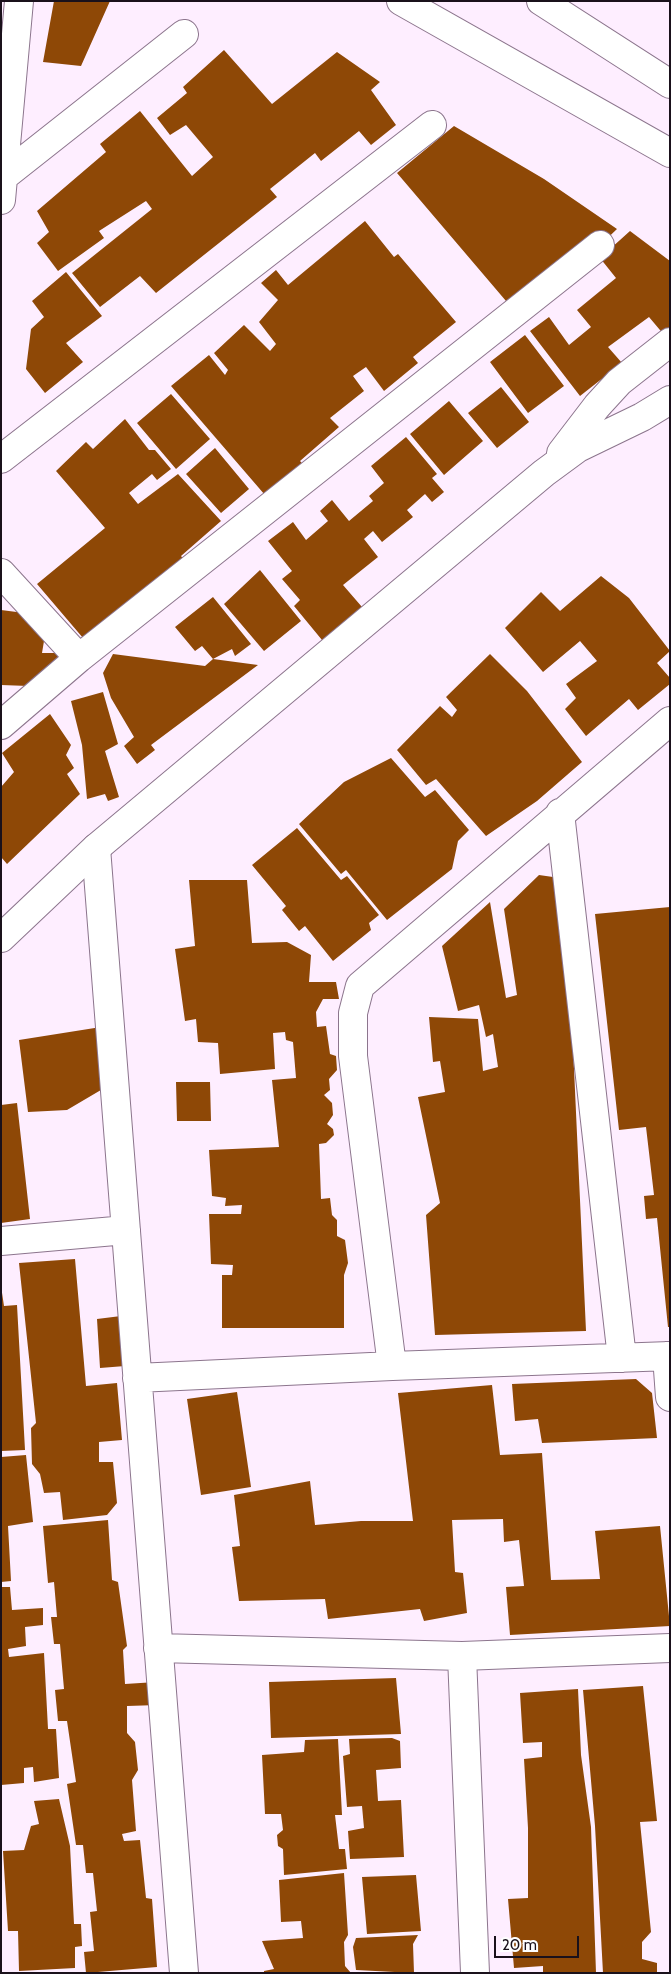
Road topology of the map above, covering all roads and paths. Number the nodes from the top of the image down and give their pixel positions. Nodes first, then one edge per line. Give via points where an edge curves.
1 (18, 1) edge
2 (401, 1) edge
3 (541, 1) edge
4 (184, 34) dead end
5 (670, 84) edge
6 (432, 125) dead end
7 (670, 154) edge
8 (2, 188) edge
9 (600, 245) dead end
10 (670, 342) edge
11 (670, 400) edge
12 (1, 459) edge
13 (544, 473) junction
14 (1, 573) edge
15 (79, 658) junction
16 (670, 721) edge
17 (1, 725) edge
18 (560, 814) junction
19 (96, 848) junction
20 (1, 938) edge
21 (126, 1230) junction
22 (1, 1242) edge
23 (668, 1356) edge
24 (622, 1358) junction
25 (392, 1366) junction
26 (137, 1378) junction
27 (670, 1397) edge
28 (158, 1648) junction
29 (670, 1648) edge
30 (462, 1656) junction
31 (184, 1973) edge
32 (475, 1973) edge

1 - 8 main road
2 - 7 main road
3 - 5 main road
4 - 8 main road
6 - 12 main road
9 - 15 main road
10 - 13 main road via 620,382
11 - 13 main road via 578,448
13 - 19 main road
14 - 15 main road
15 - 17 main road
16 - 18 main road
18 - 24 main road
18 - 25 main road via 360,986 353,1013 353,1056
19 - 20 main road
19 - 21 main road
21 - 22 main road
21 - 26 main road
23 - 24 main road
23 - 27 main road
24 - 25 main road
25 - 26 main road
26 - 28 main road
28 - 30 main road
28 - 31 main road
29 - 30 main road
30 - 32 main road

